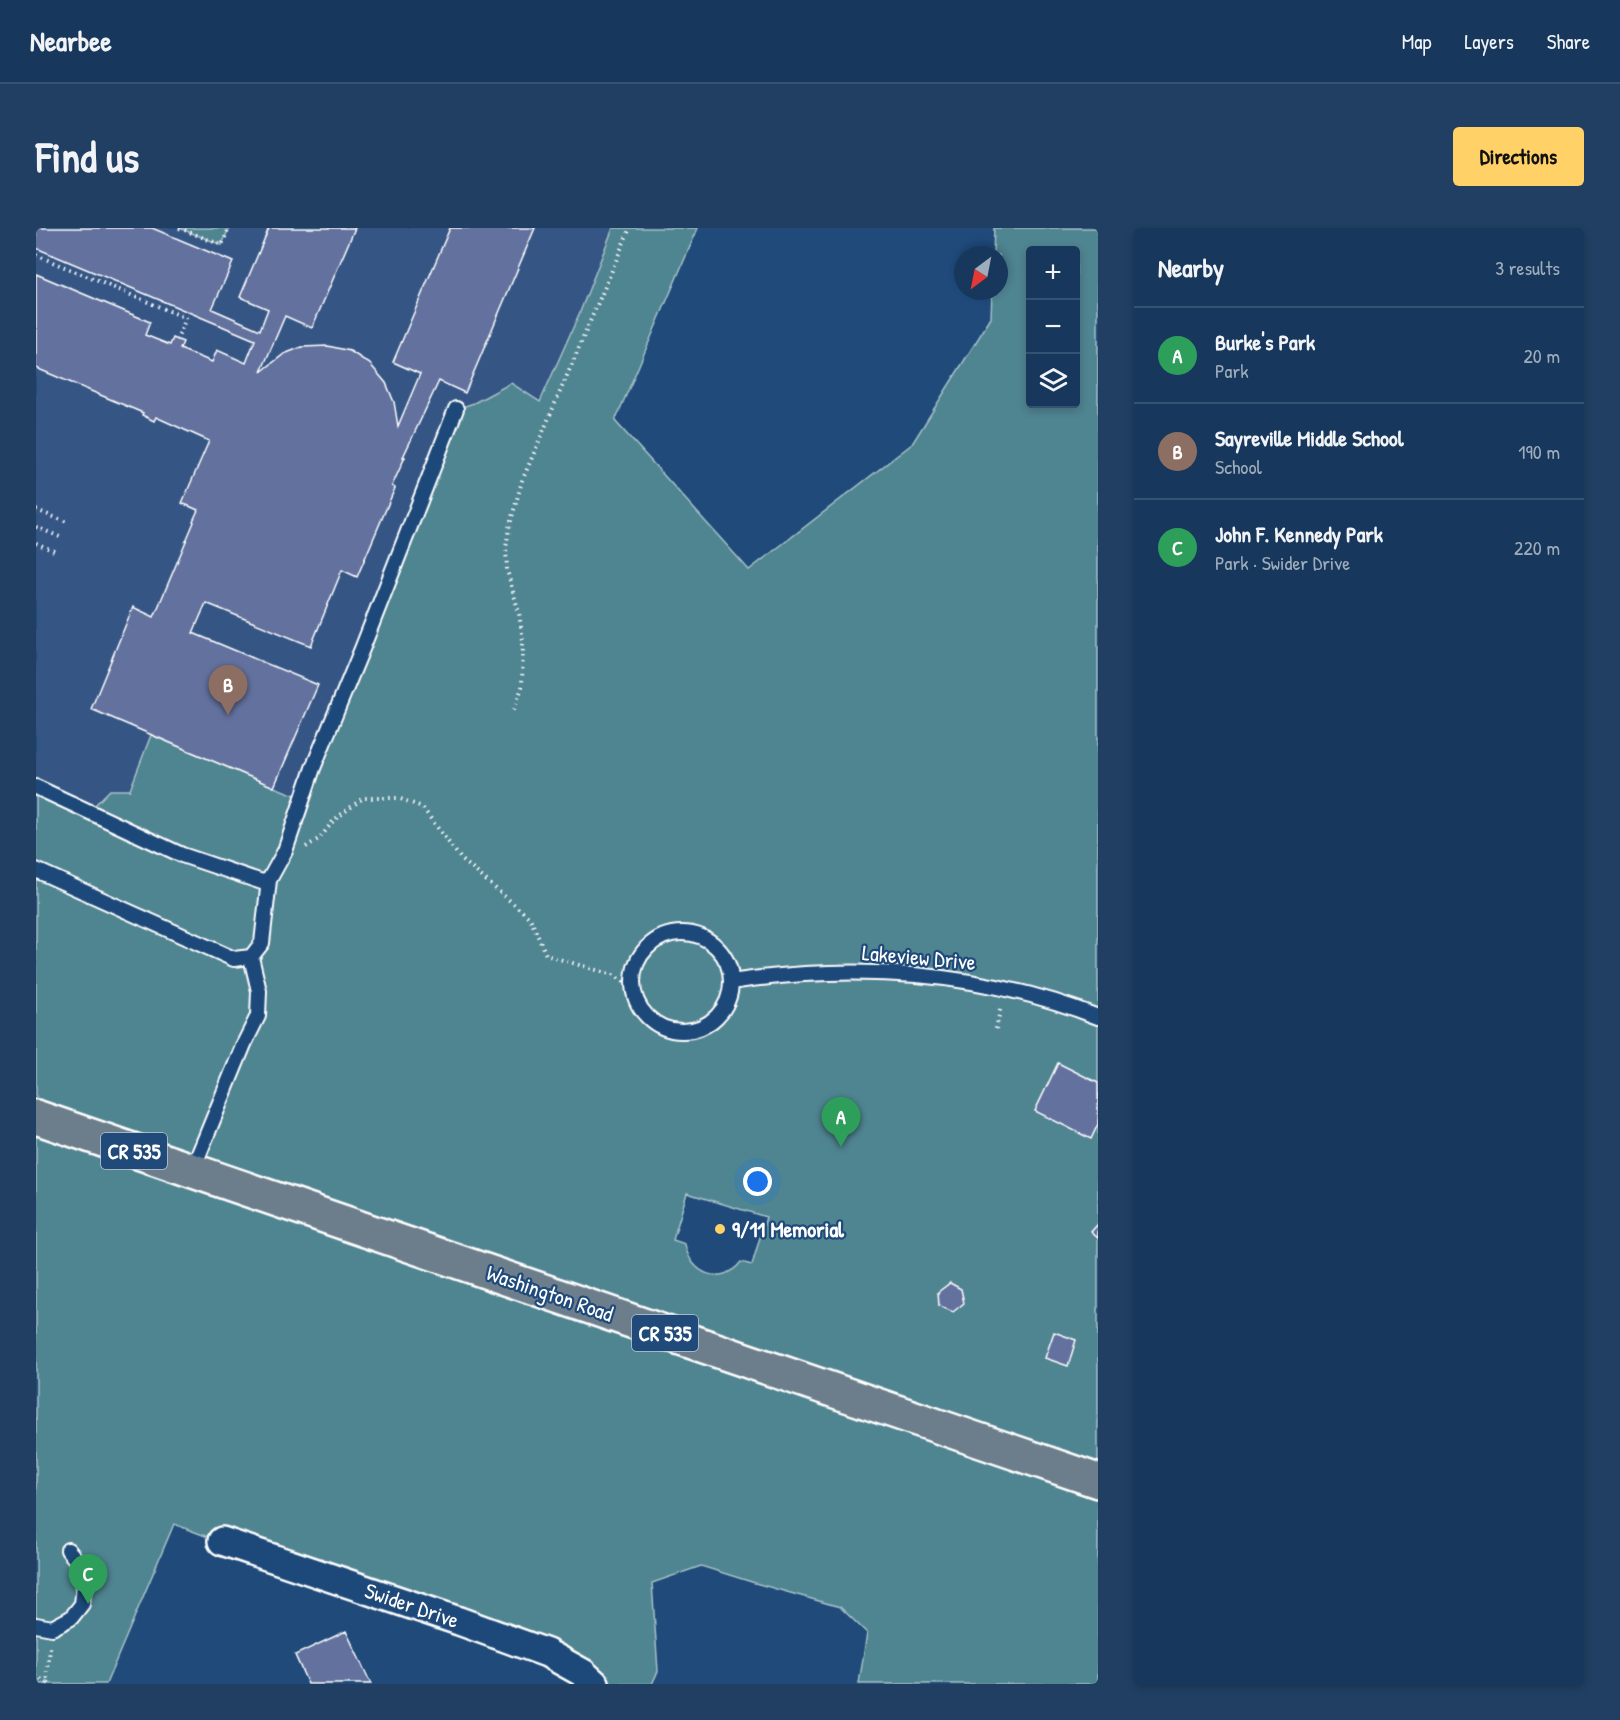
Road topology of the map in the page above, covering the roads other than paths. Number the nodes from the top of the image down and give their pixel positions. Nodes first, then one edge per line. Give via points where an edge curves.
1 (456, 409) dead end
2 (36, 787) edge
3 (36, 870) edge
4 (269, 880) junction
5 (251, 957) junction
6 (731, 982) junction
7 (1098, 1017) edge
8 (36, 1117) edge
9 (192, 1171) junction
10 (1098, 1481) edge
11 (222, 1541) dead end
12 (68, 1550) dead end
13 (36, 1625) edge
14 (595, 1684) edge

1 - 4 lane via 313,768 285,851
2 - 4 lane via 182,855 262,882
3 - 5 lane via 234,959
4 - 5 lane via 262,943
5 - 9 lane via 259,991 258,1016
6 - 6 lane via 720,1013 693,1030 661,1026 647,1016 632,987 640,956 650,944 679,933 695,934 710,941 728,964
6 - 7 lane, Lakeview Drive via 835,972 900,974 1026,993
8 - 9 main road, Washington Road / CR 535
9 - 10 main road, Washington Road / CR 535
11 - 14 street, Swider Drive via 547,1653
12 - 13 lane via 82,1567 82,1604 71,1618 52,1628

